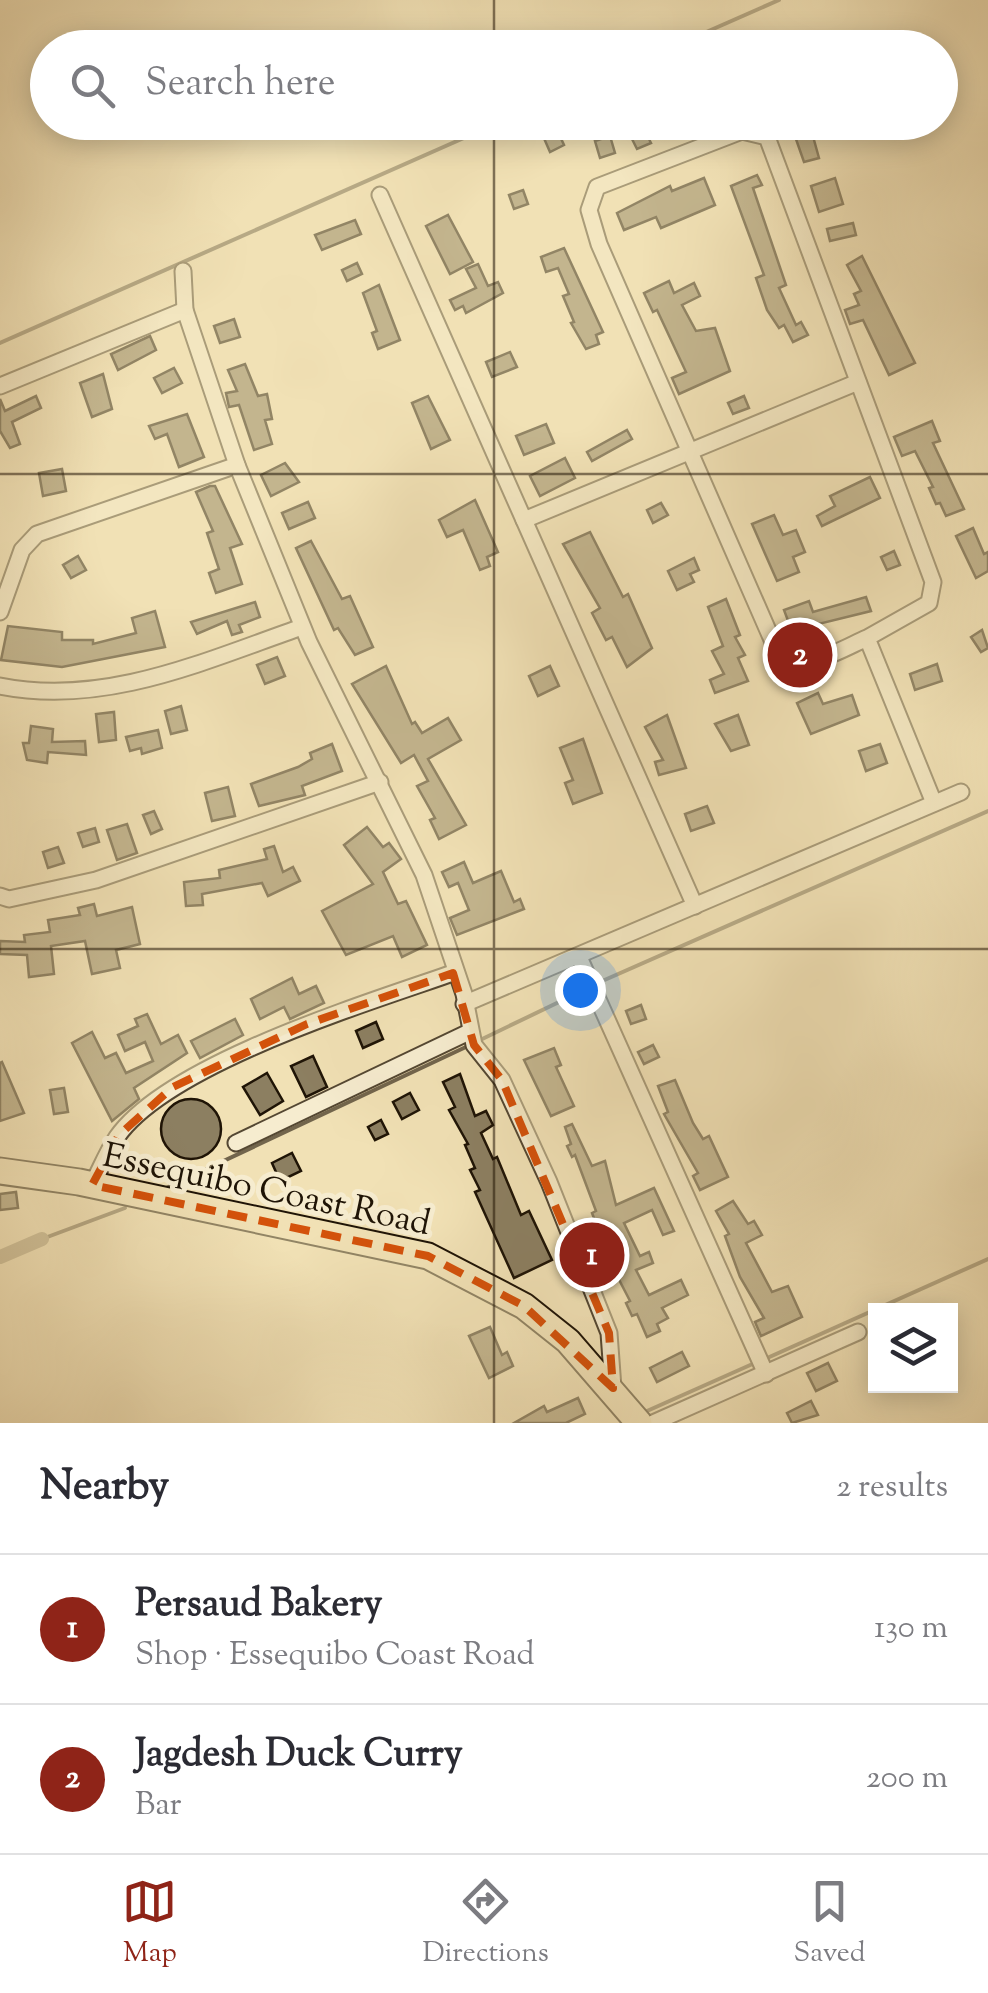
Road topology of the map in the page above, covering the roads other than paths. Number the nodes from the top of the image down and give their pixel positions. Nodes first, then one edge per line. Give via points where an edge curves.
1 (719, 140) edge
2 (768, 140) edge
3 (380, 194) dead end
4 (184, 271) dead end
5 (185, 310) junction
6 (858, 382) junction
7 (0, 386) edge
8 (690, 449) junction
9 (237, 465) junction
10 (524, 520) junction
11 (0, 612) edge
12 (302, 627) junction
13 (867, 638) junction
14 (0, 686) edge
15 (380, 782) junction
16 (961, 792) dead end
17 (934, 803) junction
18 (0, 896) edge
19 (695, 906) junction
20 (579, 958) junction
21 (453, 973) junction
22 (464, 1004) junction
23 (469, 1032) junction
24 (236, 1143) dead end
25 (0, 1171) edge
26 (92, 1185) junction
27 (858, 1332) dead end
28 (765, 1372) junction
29 (613, 1388) junction
30 (639, 1423) edge
31 (653, 1423) edge

1 - 8 street via 597,187 588,210
2 - 6 street
3 - 10 street
4 - 5 street
5 - 7 street
5 - 9 street
6 - 8 street
6 - 13 street via 932,582 930,603
8 - 10 street
8 - 13 street via 780,658 791,664 818,659
9 - 11 street via 38,534 22,550
9 - 12 street
10 - 19 street
12 - 14 street via 140,683 44,695
12 - 15 street
13 - 17 street
15 - 18 street via 96,880
15 - 21 street via 424,875
16 - 17 street
17 - 19 street
19 - 20 street
20 - 22 street
20 - 28 street
21 - 22 street
21 - 26 street via 307,1024 173,1087 118,1135
22 - 23 street
23 - 24 street
23 - 29 street via 502,1080 549,1182 610,1333
25 - 26 main road, Essequibo Coast Road
26 - 29 main road, Essequibo Coast Road via 428,1256 524,1306
27 - 28 street
28 - 31 street
29 - 30 main road, Essequibo Coast Road

